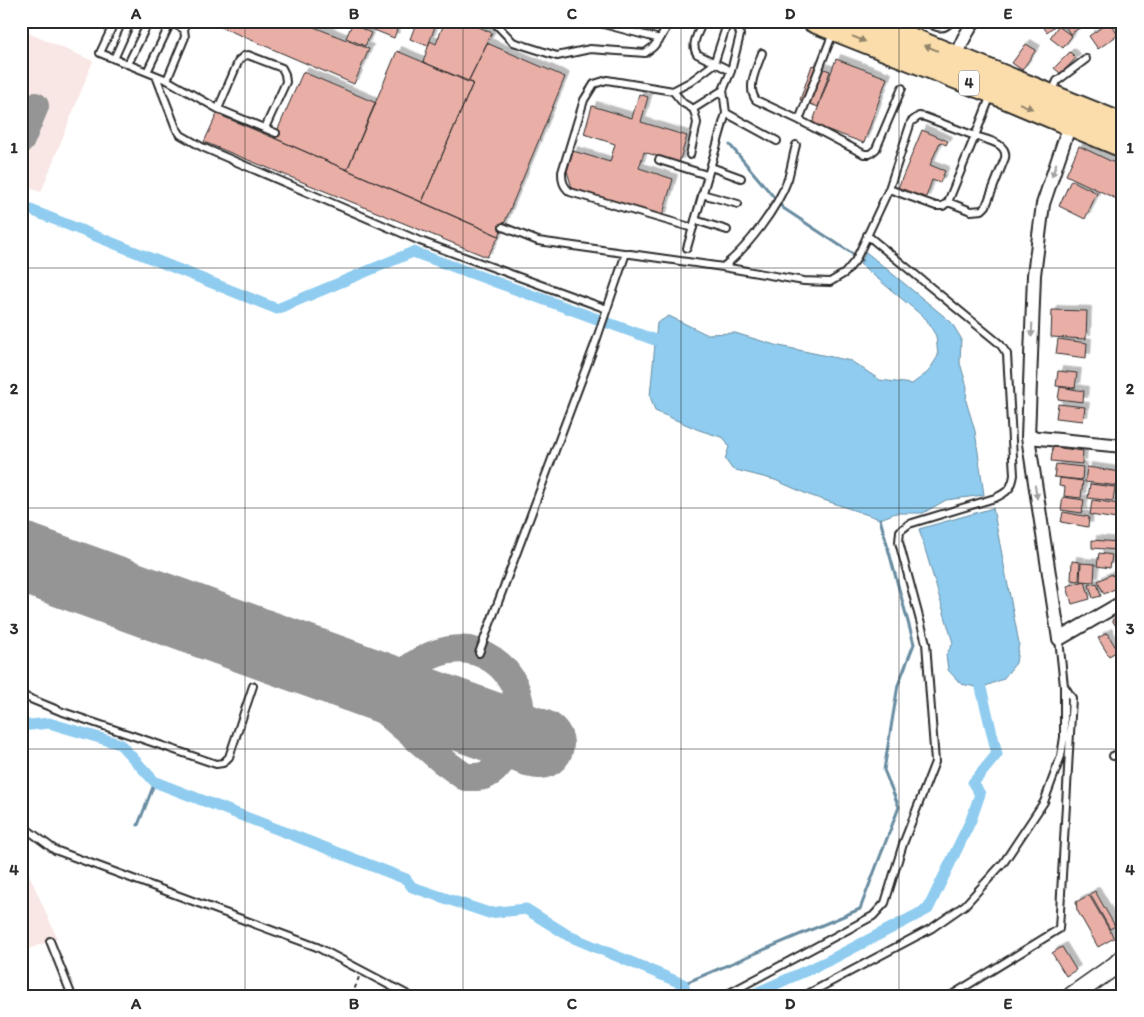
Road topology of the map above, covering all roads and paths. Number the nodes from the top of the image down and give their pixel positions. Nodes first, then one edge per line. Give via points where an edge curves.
1 (115, 21) edge
2 (131, 21) edge
3 (149, 21) edge
4 (493, 21) edge
5 (592, 21) edge
6 (670, 21) edge
7 (703, 21) edge
8 (814, 21) edge
9 (866, 21) edge
10 (923, 21) edge
11 (952, 21) edge
12 (974, 21) edge
13 (169, 22) edge
14 (727, 22) edge
15 (834, 30) junction
16 (660, 39) junction
17 (762, 53) dead end
18 (114, 59) junction
19 (1086, 59) dead end
20 (128, 64) junction
21 (714, 64) junction
22 (952, 66) junction
23 (731, 71) junction
24 (147, 72) junction
25 (156, 76) junction
26 (167, 80) junction
27 (902, 88) dead end
28 (723, 90) junction
29 (673, 91) junction
30 (993, 92) junction
31 (1051, 96) junction
32 (218, 109) junction
33 (693, 109) junction
34 (726, 113) junction
35 (799, 120) junction
36 (1070, 124) junction
37 (1123, 126) edge
38 (265, 128) junction
39 (276, 133) dead end
40 (975, 136) junction
41 (777, 140) dead end
42 (796, 145) dead end
43 (1123, 146) edge
44 (690, 155) dead end
45 (659, 160) dead end
46 (711, 167) junction
47 (707, 176) junction
48 (741, 178) dead end
49 (889, 189) junction
50 (702, 194) junction
51 (948, 202) junction
52 (738, 204) dead end
53 (695, 220) junction
54 (503, 227) dead end
55 (692, 228) junction
56 (727, 230) dead end
57 (868, 235) junction
58 (687, 248) dead end
59 (626, 253) junction
60 (723, 267) junction
61 (607, 309) junction
62 (1028, 437) junction
63 (1123, 446) edge
64 (1123, 602) edge
65 (1059, 639) junction
66 (479, 653) dead end
67 (253, 686) dead end
68 (1064, 686) junction
69 (21, 696) edge
70 (1123, 752) edge
71 (1061, 756) junction
72 (1113, 756) dead end
73 (1068, 760) junction
74 (21, 825) edge
75 (50, 941) dead end
76 (1123, 958) edge
77 (362, 971) junction
78 (1083, 991) edge
79 (72, 996) edge
80 (352, 996) edge
81 (410, 996) edge
82 (724, 996) edge
83 (804, 996) edge
84 (950, 996) edge

1 - 18 lane via 100,53
2 - 18 lane
3 - 20 lane
4 - 16 lane via 513,42 557,56 590,49 640,54
5 - 16 lane
6 - 16 lane
7 - 21 lane via 694,50
8 - 15 highway, 4
22 -> 9 highway, 4
10 - 11 lane via 940,28 945,28
12 - 22 street
13 - 24 lane
13 - 26 lane via 184,29 185,37
14 - 21 lane
14 - 23 lane via 740,30
15 -> 22 highway, 4
15 - 35 lane
17 - 35 lane via 751,87 752,95 756,100
18 - 20 lane
19 - 31 lane via 1057,81
20 - 24 lane
21 - 23 lane
21 - 29 lane
22 - 30 highway, 4
22 - 31 highway, 4
23 - 28 lane
24 - 25 lane
25 - 26 lane
25 - 61 lane via 176,128 181,135 202,147 420,240
26 - 32 lane
27 - 35 lane via 876,148 870,154 864,154
28 - 33 lane
28 - 34 lane
29 - 33 lane
29 - 55 lane via 607,80 594,84 584,100 562,172 562,182 570,192
30 -> 36 highway, 4
30 - 40 lane
31 - 37 highway, 4
32 - 38 lane
32 - 38 lane via 239,60 244,56 282,68 286,82
33 - 44 lane via 697,123
34 - 41 lane
34 - 46 lane
36 - 43 highway, 4
36 -> 62 street via 1043,204 1034,275
38 - 39 lane
40 - 49 lane via 925,117 915,118
40 - 51 lane
40 - 51 lane via 1004,147 1006,158 986,206 979,212
42 - 60 lane via 788,179 774,207 743,250
45 - 47 lane
46 - 47 lane
46 - 48 lane
47 - 50 lane
49 - 51 lane via 936,206
49 - 57 lane
50 - 52 lane
50 - 53 lane
53 - 55 lane
53 - 56 lane
54 - 59 lane via 538,241
55 - 58 lane
57 - 60 lane via 855,261 845,273 830,282 804,281
57 - 82 lane via 1000,344 1007,354 1012,486 1007,493 995,498 909,524 900,531 899,542 926,643 935,762 903,844 885,904 873,916
59 - 60 lane
59 - 61 lane
61 - 66 lane
62 - 63 street
62 -> 65 street
64 - 65 street
65 - 68 lane
67 - 69 lane via 229,757 216,764
68 - 71 lane
68 - 73 lane via 1072,698
70 - 72 lane
71 - 73 lane
71 - 83 lane via 1044,802 1004,862 966,905 932,928
73 - 84 lane via 1059,929
74 - 77 lane via 55,850 317,947
75 - 79 lane
76 - 78 main road
77 - 80 path
77 - 81 lane

